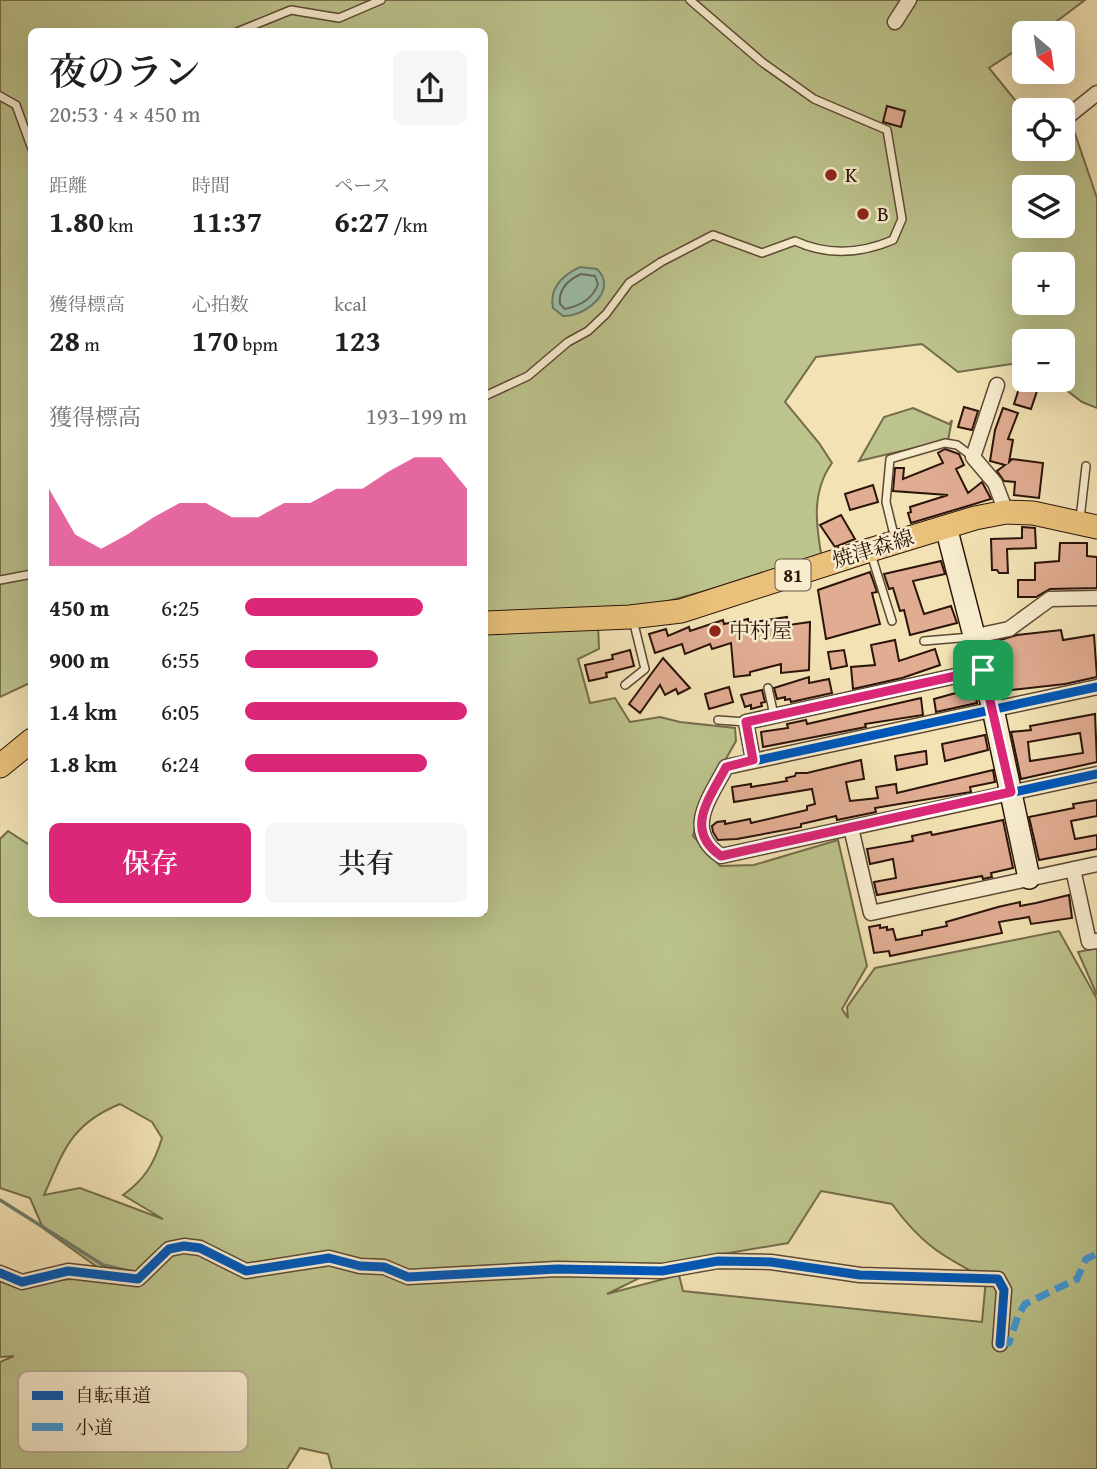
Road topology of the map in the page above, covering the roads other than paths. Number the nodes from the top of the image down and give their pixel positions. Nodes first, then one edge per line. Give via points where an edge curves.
1 (381, 0) edge
2 (690, 0) edge
3 (909, 0) edge
4 (895, 22) dead end
5 (247, 28) edge
6 (1097, 93) edge
7 (0, 96) edge
8 (1075, 111) edge
9 (28, 138) edge
10 (997, 385) dead end
11 (488, 396) edge
12 (973, 457) junction
13 (1086, 466) dead end
14 (1006, 512) junction
15 (1088, 525) edge
16 (946, 527) junction
17 (896, 542) junction
18 (870, 550) junction
19 (28, 575) edge
20 (0, 580) edge
21 (1097, 598) edge
22 (632, 616) junction
23 (892, 621) dead end
24 (488, 623) edge
25 (976, 636) junction
26 (924, 641) dead end
27 (983, 670) junction
28 (625, 685) dead end
29 (1097, 687) edge
30 (768, 688) dead end
31 (993, 709) junction
32 (775, 716) junction
33 (718, 720) dead end
34 (746, 722) junction
35 (28, 743) edge
36 (753, 760) junction
37 (0, 766) edge
38 (1097, 774) edge
39 (1011, 792) junction
40 (851, 828) junction
41 (1097, 864) edge
42 (1073, 869) junction
43 (1029, 878) junction
44 (1097, 941) edge
45 (0, 1272) edge
46 (1000, 1344) dead end

1 - 5 lane via 339,18 291,10
2 - 11 lane via 814,99 887,130 902,219 893,240 873,248 834,253 795,241 762,253 713,235 629,283 588,331 528,376
3 - 4 street
6 - 8 street
7 - 9 lane via 16,105
10 - 12 street
12 - 14 street via 995,483
12 - 17 lane via 957,445 945,443 890,459 886,502
13 - 15 lane
14 - 15 main road, 焼津森線 / 81
14 - 16 main road, 焼津森線 / 81
16 - 17 main road, 焼津森線 / 81
16 - 25 street
17 - 18 main road, 焼津森線 / 81
18 - 22 main road, 焼津森線 / 81 via 681,611
18 - 23 lane
19 - 20 lane
21 - 25 street via 1050,599 1009,629
22 - 24 main road, 焼津森線 / 81
22 - 28 lane via 645,670
25 - 26 lane
25 - 27 street
27 - 31 street
27 - 32 street
29 - 31 street
30 - 32 lane
31 - 36 street
31 - 39 street
32 - 34 street
33 - 34 lane
34 - 36 street
35 - 37 main road
36 - 40 street via 726,767 704,810 701,833 715,852 721,856
38 - 39 street
39 - 40 street
39 - 43 street
40 - 43 street via 871,913
41 - 42 street
42 - 43 street
42 - 44 street via 1090,942
45 - 46 street via 22,1282 68,1272 138,1279 169,1248 184,1245 246,1271 329,1258 384,1267 408,1277 557,1269 662,1271 718,1261 771,1262 860,1275 998,1279 1004,1290

